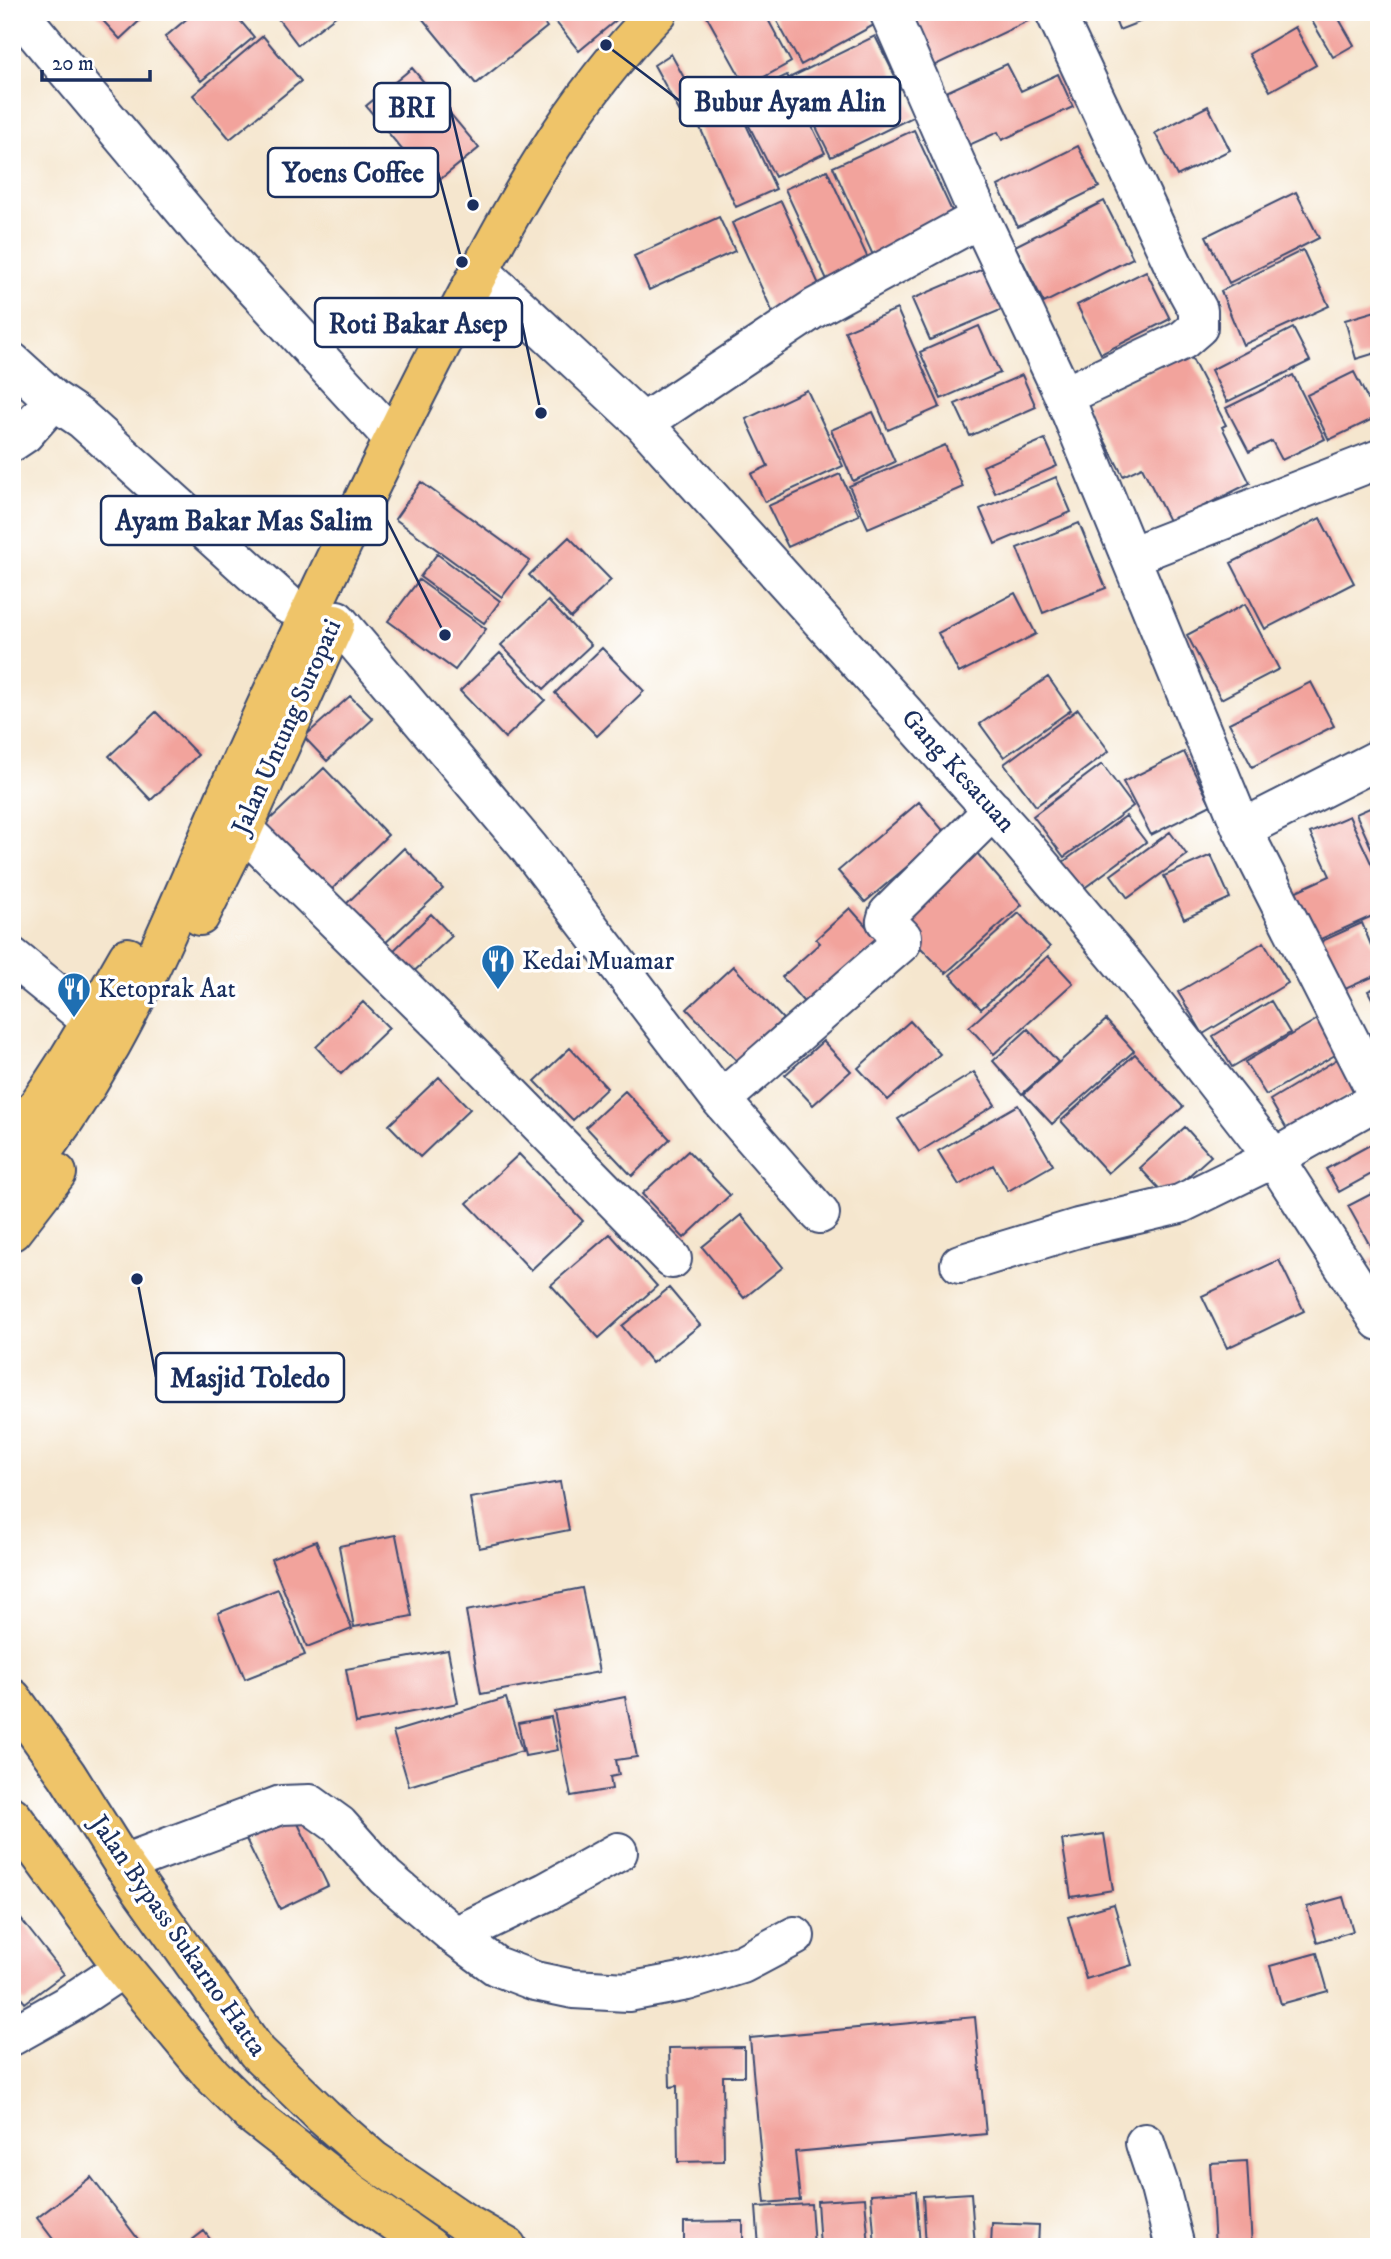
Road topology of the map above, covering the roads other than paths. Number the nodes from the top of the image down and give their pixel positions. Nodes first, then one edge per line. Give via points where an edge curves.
1 (18, 12) edge
2 (888, 12) edge
3 (1055, 12) edge
4 (656, 13) edge
5 (980, 218) junction
6 (480, 270) junction
7 (12, 362) edge
8 (1063, 396) junction
9 (54, 400) junction
10 (643, 423) junction
11 (392, 437) junction
12 (12, 442) edge
13 (1379, 460) edge
14 (359, 509) junction
15 (1131, 556) junction
16 (312, 612) junction
17 (1379, 758) edge
18 (993, 810) junction
19 (243, 829) junction
20 (1242, 829) junction
21 (12, 957) edge
22 (91, 1021) junction
23 (1379, 1098) edge
24 (721, 1100) junction
25 (12, 1139) edge
26 (1274, 1158) junction
27 (12, 1191) edge
28 (820, 1214) dead end
29 (12, 1231) edge
30 (672, 1259) dead end
31 (960, 1264) dead end
32 (1379, 1321) edge
33 (12, 1698) edge
34 (12, 1816) edge
35 (618, 1853) dead end
36 (123, 1864) junction
37 (455, 1936) junction
38 (795, 1936) dead end
39 (123, 1968) junction
40 (12, 2036) edge
41 (1145, 2143) dead end
42 (429, 2247) edge
43 (507, 2247) edge
44 (1175, 2247) edge

1 - 11 street via 200,229
2 - 5 street
3 - 8 street via 1198,310 1198,327 1183,340
4 - 6 main road via 605,70 539,162
5 - 8 street
5 - 10 street via 815,308
6 - 10 street, Gang Kesatuan
6 - 11 main road
7 - 9 street
8 - 15 street
9 - 12 street
9 - 16 street
10 - 18 street, Gang Kesatuan
11 - 14 main road
13 - 15 street
14 - 16 main road, Jalan Untung Suropati
14 - 16 main road, Jalan Untung Suropati
15 - 20 street
16 - 19 main road, Jalan Untung Suropati
16 - 22 main road, Jalan Untung Suropati via 182,845 132,950
16 - 24 street via 529,848
16 - 27 main road via 111,1044 49,1144
17 - 20 street
18 - 24 street via 888,915 886,920 902,937 901,943
18 - 26 street, Gang Kesatuan via 1129,971
19 - 29 main road, Jalan Untung Suropati via 125,1064 53,1180
19 - 30 street
20 - 23 street
21 - 22 street
22 - 25 main road, Jalan Untung Suropati
23 - 26 street
24 - 28 street
26 - 31 street via 1180,1204 1078,1228
26 - 32 street, Gang Kesatuan
33 - 36 main road, Jalan Bypass Sukarno Hatta
34 - 39 main road, Jalan Bypass Sukarno Hatta
35 - 37 street
36 - 37 street via 281,1805 310,1804 339,1825 385,1877
36 - 43 main road, Jalan Bypass Sukarno Hatta via 257,2052 373,2160
37 - 38 street via 496,1966 535,1981 628,1992 743,1964
39 - 40 street
39 - 42 main road, Jalan Bypass Sukarno Hatta via 211,2074 251,2114
41 - 44 street

